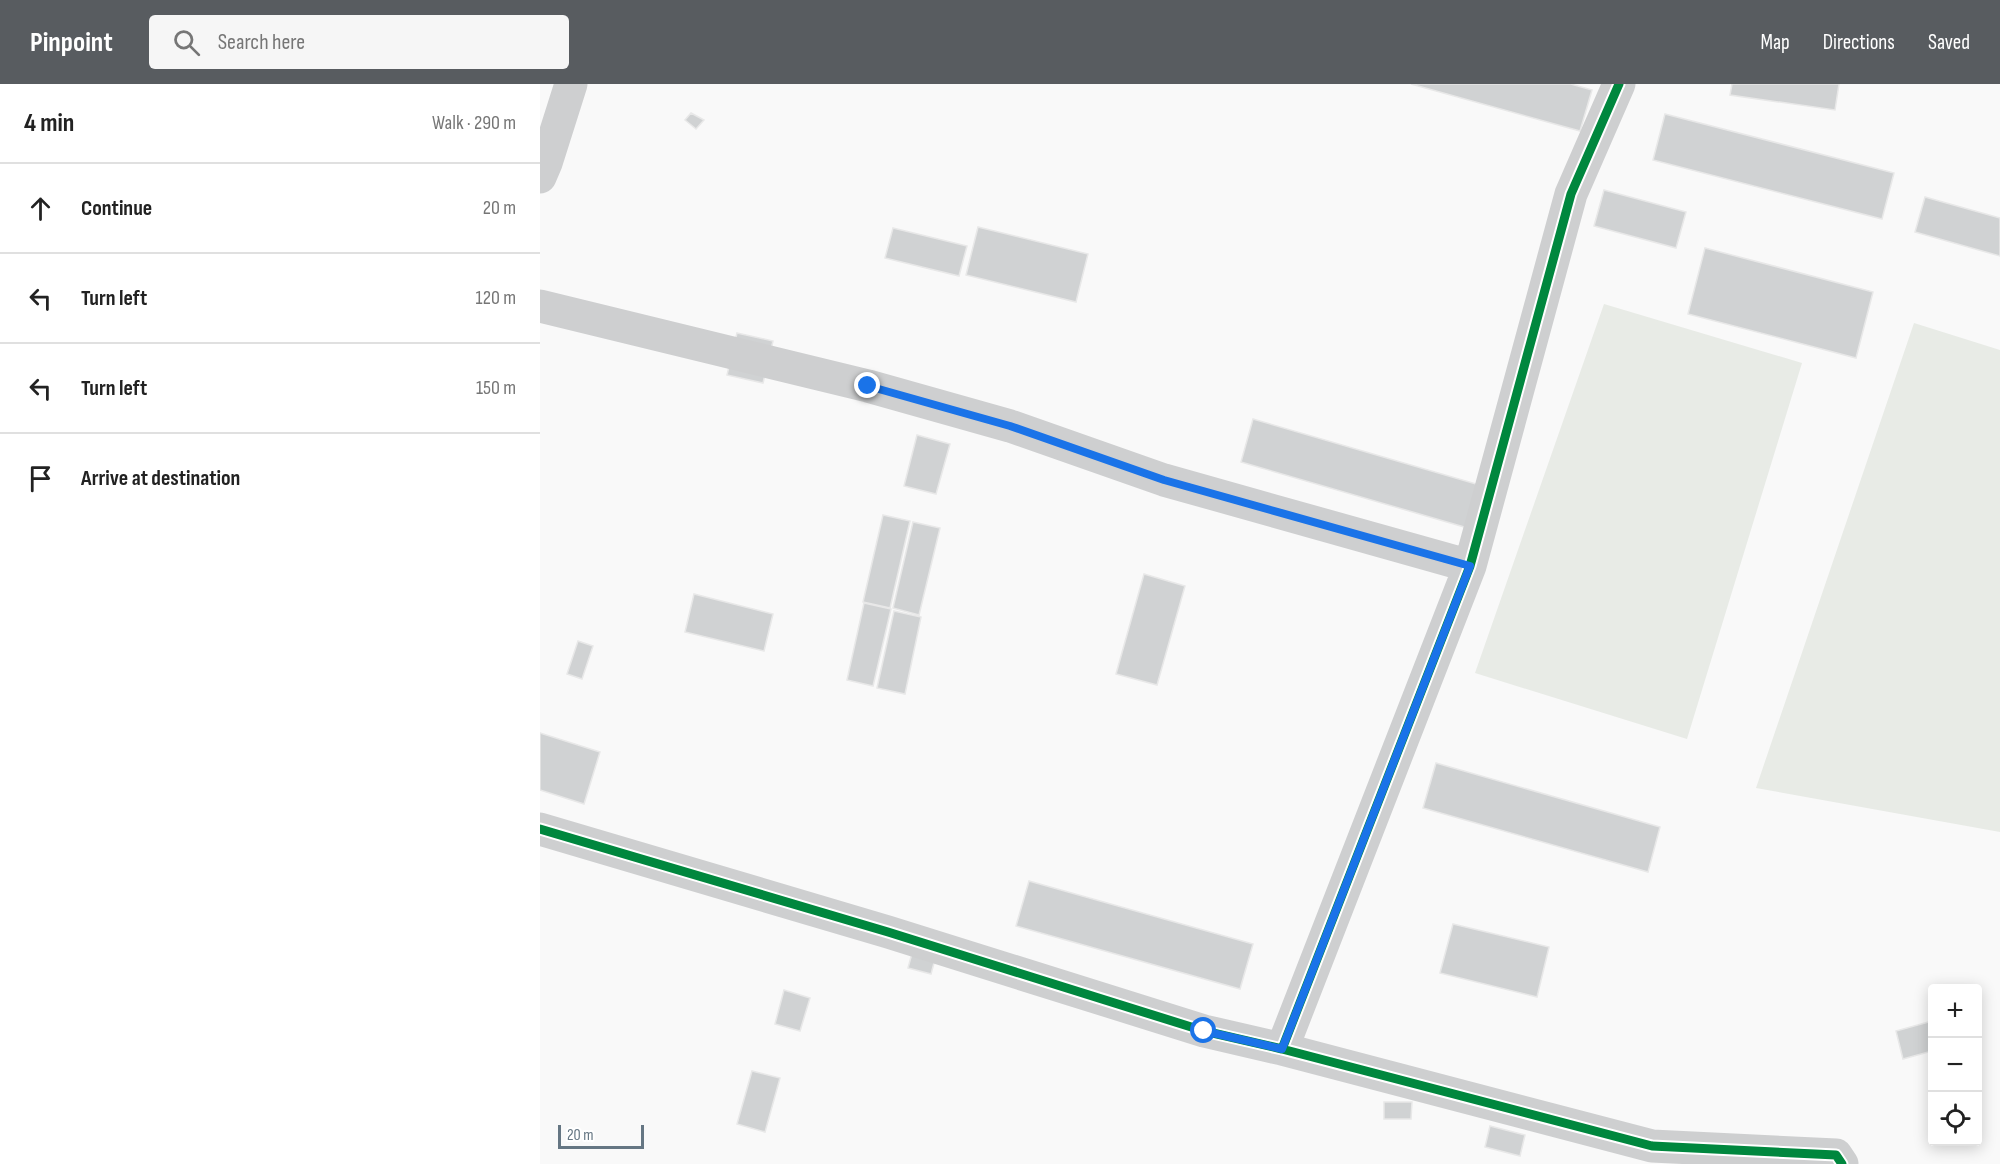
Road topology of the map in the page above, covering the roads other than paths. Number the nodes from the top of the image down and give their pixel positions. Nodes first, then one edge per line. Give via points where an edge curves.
1 (571, 84) edge
2 (1619, 84) edge
3 (540, 177) edge
4 (540, 306) edge
5 (1470, 566) junction
6 (540, 829) edge
7 (1282, 1049) junction
8 (1842, 1164) edge

1 - 3 street
2 - 5 street via 1571,194
4 - 5 street via 999,422 1164,480
5 - 7 street
6 - 7 street via 1204,1031
7 - 8 street via 1652,1146 1836,1155

